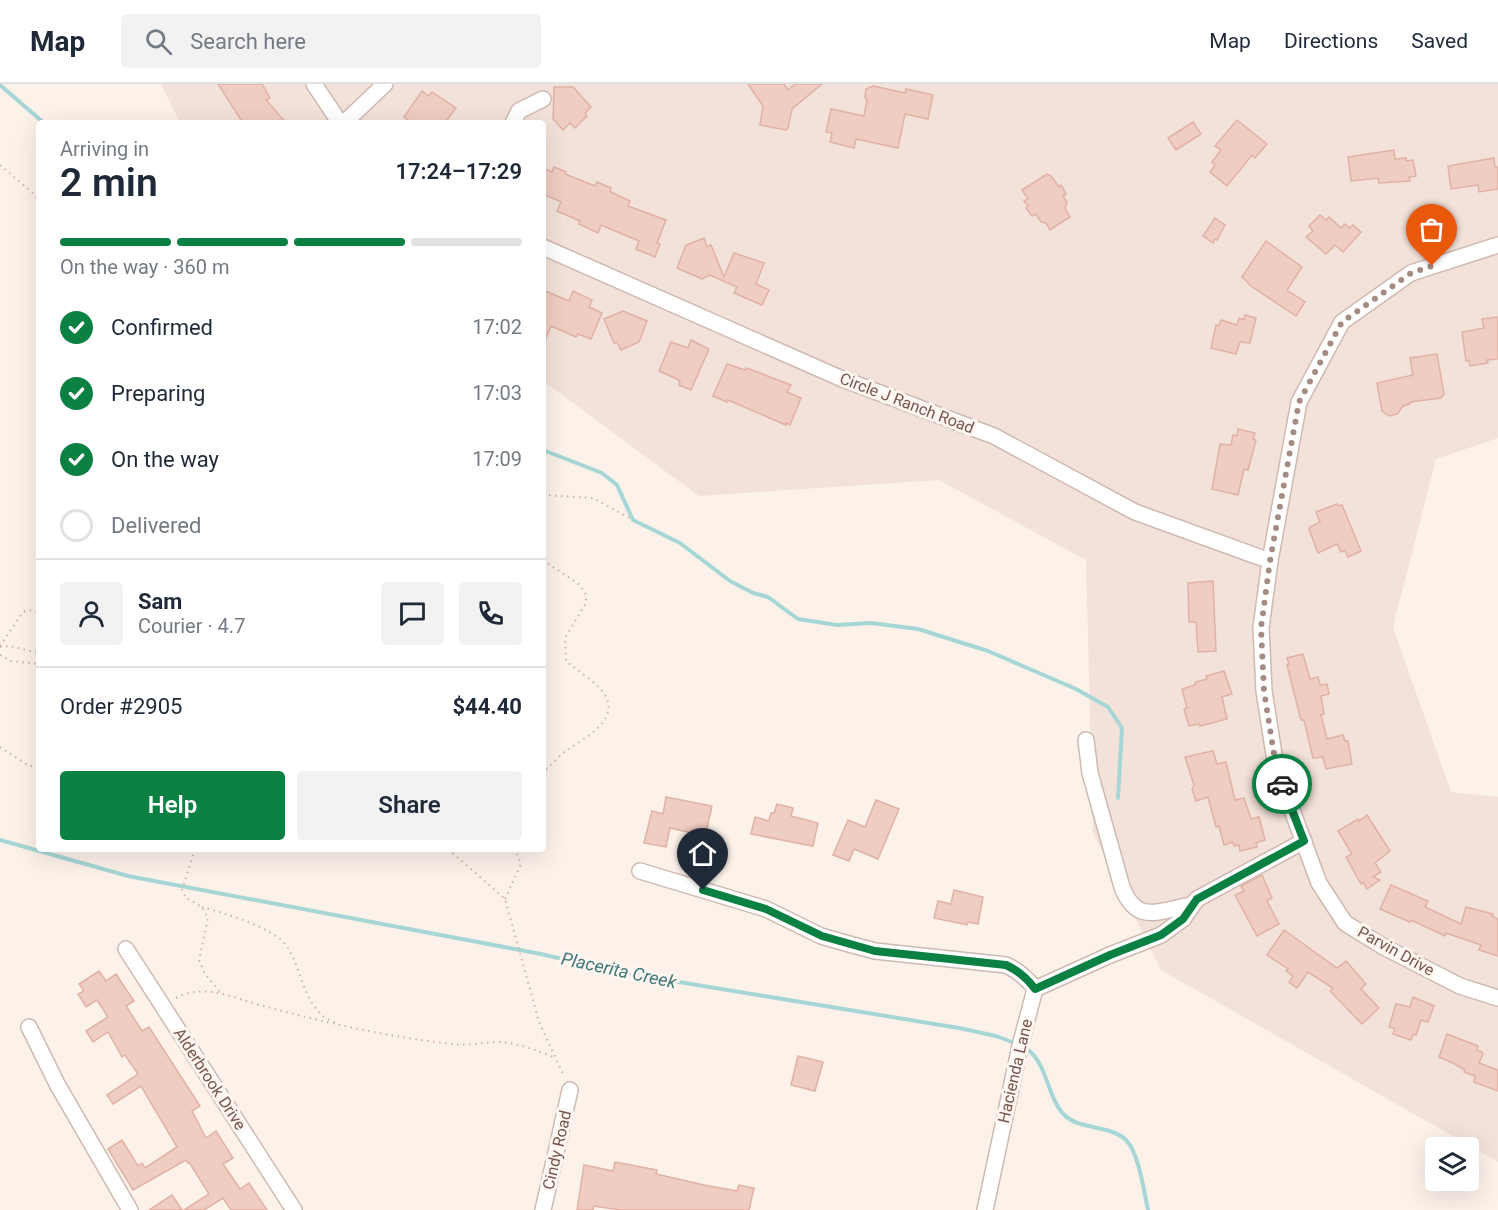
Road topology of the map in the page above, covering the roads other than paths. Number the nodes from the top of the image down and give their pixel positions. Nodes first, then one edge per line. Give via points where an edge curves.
1 (314, 84) edge
2 (385, 84) edge
3 (543, 99) dead end
4 (340, 120) edge
5 (345, 120) edge
6 (514, 120) edge
7 (1498, 245) edge
8 (546, 248) edge
9 (1270, 561) junction
10 (1086, 740) dead end
11 (1304, 841) junction
12 (640, 871) dead end
13 (1192, 905) junction
14 (126, 949) dead end
15 (1035, 989) junction
16 (1498, 998) edge
17 (29, 1027) dead end
18 (570, 1090) road end
19 (130, 1210) edge
20 (294, 1210) edge
21 (543, 1210) edge
22 (984, 1210) edge

1 - 4 street
2 - 5 street
3 - 6 street via 519,111
7 - 9 street, Parvin Drive via 1411,273 1342,322 1299,402
8 - 9 street, Circle J Ranch Road via 840,378 994,436 1135,512
9 - 11 street, Parvin Drive via 1261,628 1264,691 1276,767
10 - 13 street via 1090,773 1130,904 1150,913
11 - 13 street
11 - 16 street, Parvin Drive via 1318,883 1346,923 1460,986
12 - 15 street via 766,909 822,936 866,949 1006,965 1023,975
13 - 15 street via 1183,919 1161,935
14 - 20 street, Alderbrook Drive
15 - 22 street, Hacienda Lane
17 - 19 street via 57,1084
18 - 21 street, Cindy Road

